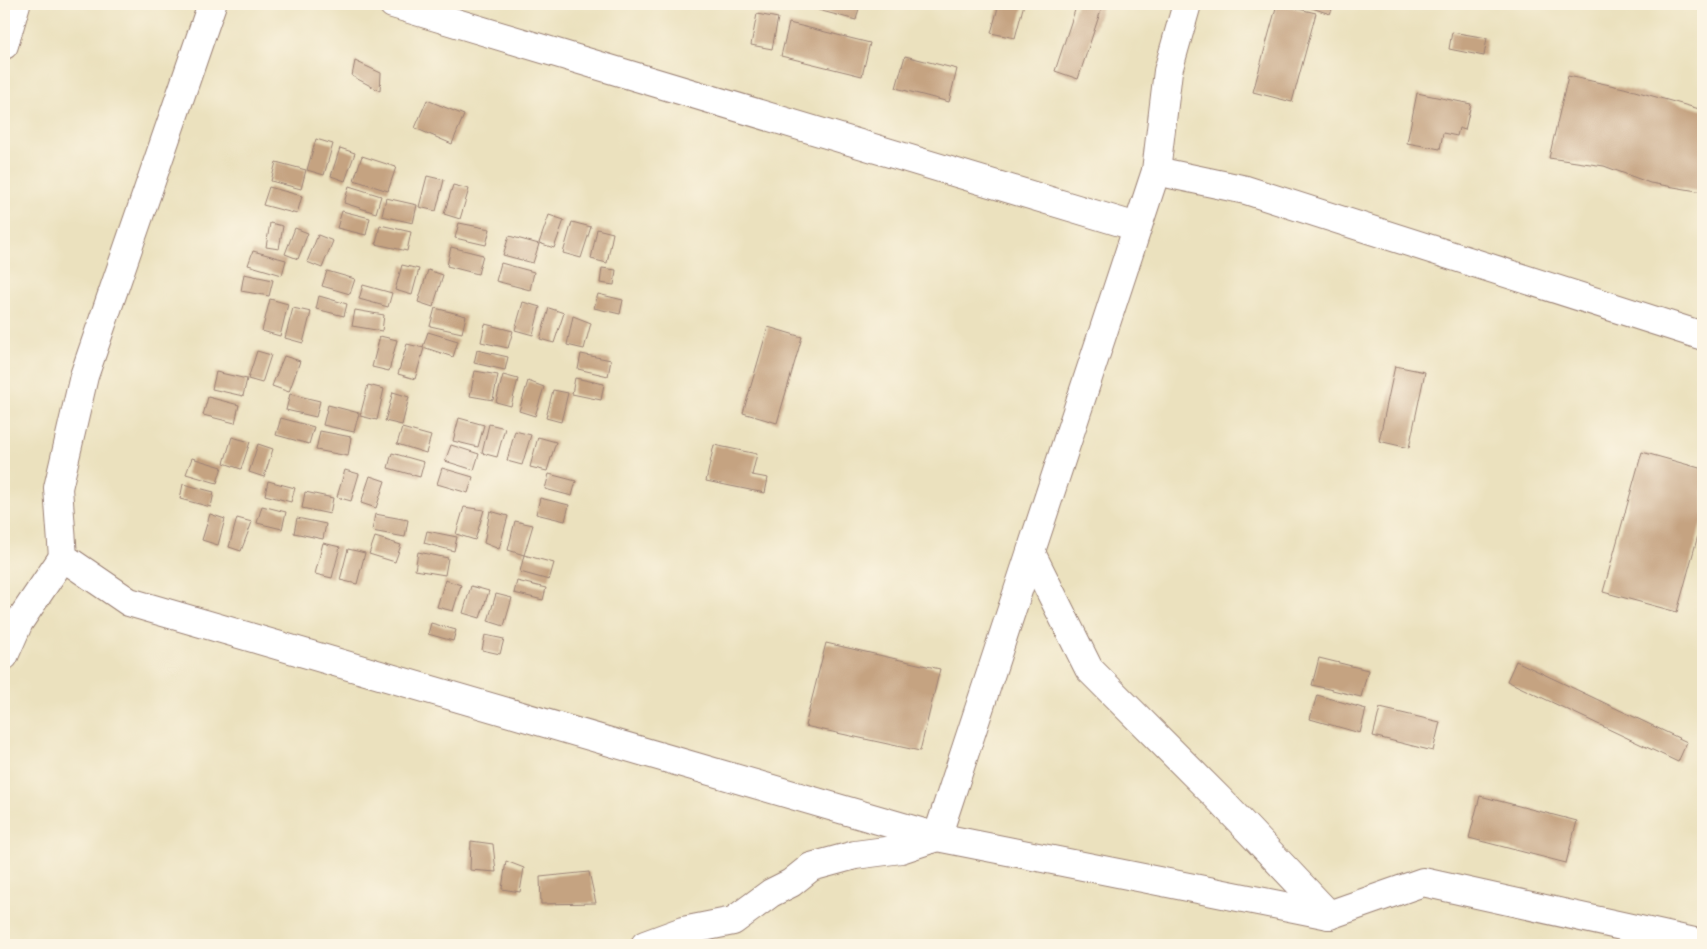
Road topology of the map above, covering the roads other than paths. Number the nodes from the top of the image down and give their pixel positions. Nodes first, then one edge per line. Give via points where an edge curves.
1 (16, 4) edge
2 (212, 4) edge
3 (393, 4) edge
4 (1187, 4) edge
5 (4, 45) edge
6 (1156, 170) junction
7 (1137, 227) junction
8 (1703, 336) edge
9 (1031, 553) junction
10 (63, 557) junction
11 (4, 656) edge
12 (937, 837) junction
13 (1330, 915) junction
14 (1703, 944) edge
15 (645, 945) edge

1 - 5 street
2 - 10 street via 84,376 58,488
3 - 7 street
4 - 6 street via 1168,72
6 - 7 street
6 - 8 street via 1246,190
7 - 9 street
9 - 12 street
9 - 13 street via 1089,669
10 - 11 street via 19,622
10 - 12 street via 129,602
12 - 13 street
12 - 15 street via 901,849 855,855 811,868 733,921 683,931
13 - 14 street via 1423,882

